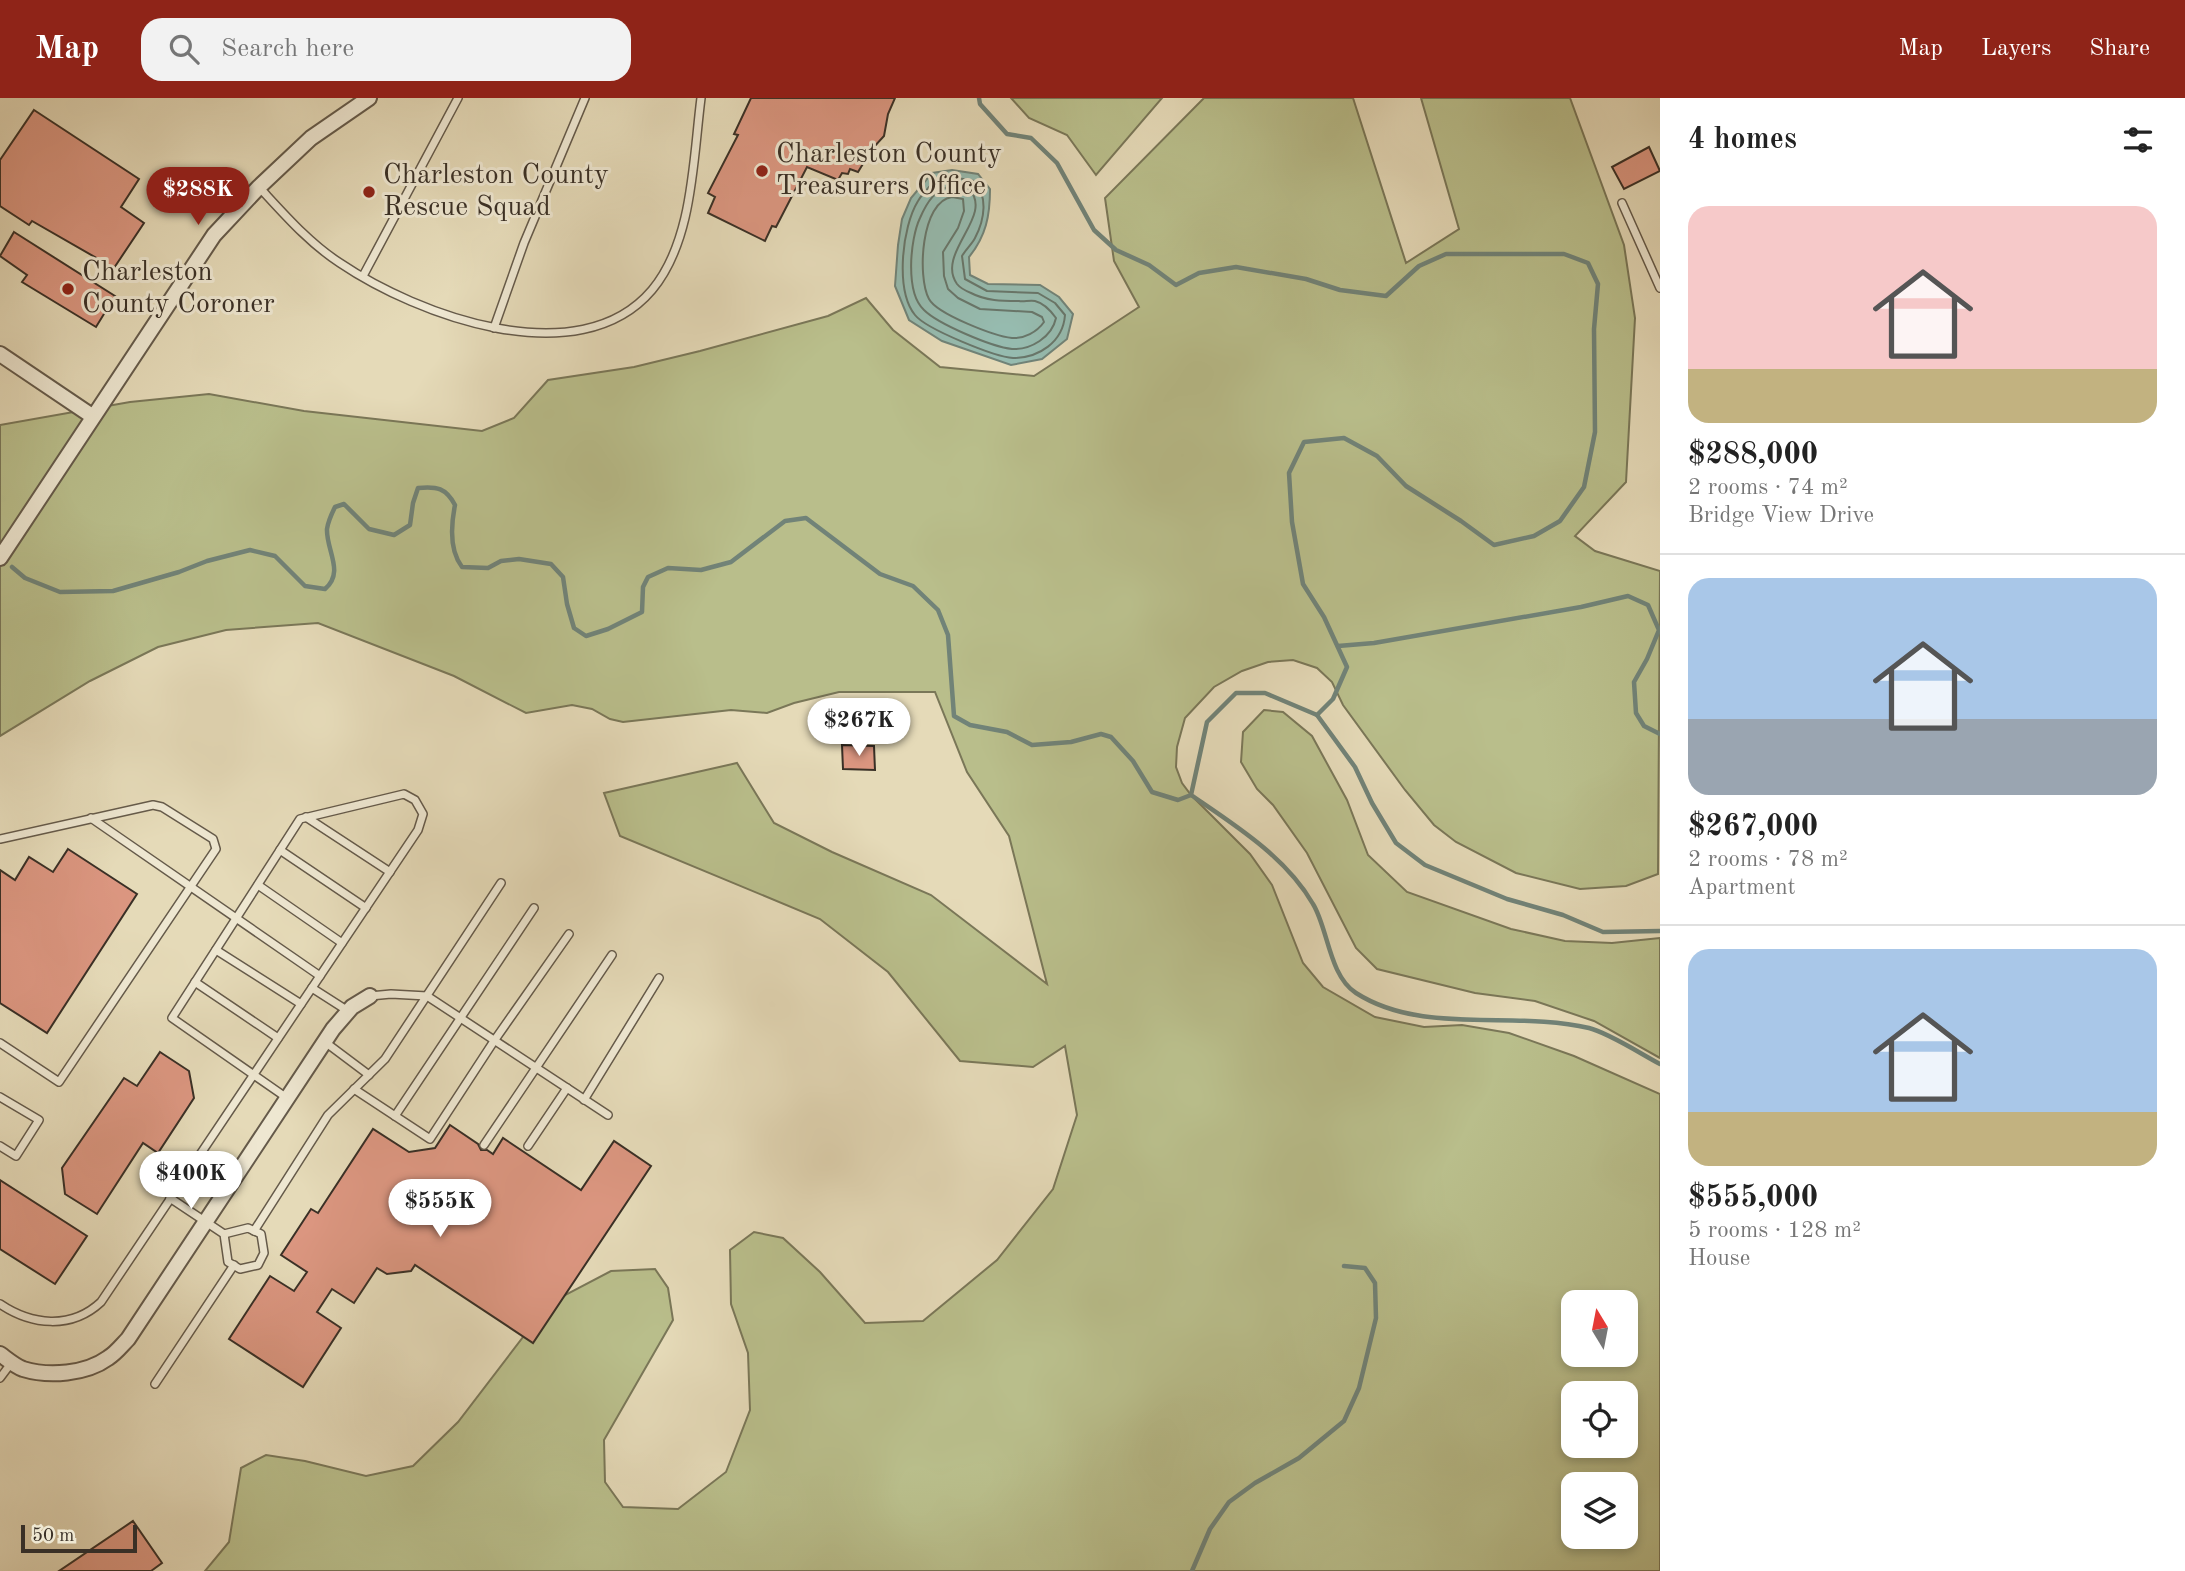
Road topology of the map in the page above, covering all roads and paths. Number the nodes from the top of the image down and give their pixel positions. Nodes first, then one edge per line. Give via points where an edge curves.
1 (369, 98) edge
2 (457, 98) edge
3 (585, 98) edge
4 (701, 98) edge
5 (259, 187) junction
6 (1622, 203) dead end
7 (363, 276) junction
8 (1660, 288) edge
9 (494, 328) junction
10 (0, 354) edge
11 (92, 416) junction
12 (3, 553) edge
13 (306, 817) junction
14 (91, 818) junction
15 (0, 839) edge
16 (280, 850) junction
17 (390, 872) junction
18 (501, 883) dead end
19 (258, 885) junction
20 (191, 886) junction
21 (366, 908) junction
22 (534, 908) dead end
23 (237, 917) junction
24 (569, 934) dead end
25 (342, 943) junction
26 (216, 950) junction
27 (612, 955) dead end
28 (320, 976) junction
29 (659, 978) dead end
30 (195, 982) junction
31 (312, 988) junction
32 (370, 996) joint
33 (426, 996) junction
34 (301, 1004) junction
35 (348, 1011) junction
36 (460, 1018) junction
37 (278, 1038) junction
38 (494, 1041) junction
39 (324, 1042) junction
40 (0, 1043) edge
41 (537, 1068) junction
42 (254, 1073) junction
43 (369, 1075) junction
44 (567, 1088) junction
45 (354, 1089) junction
46 (0, 1097) edge
47 (287, 1098) junction
48 (584, 1100) junction
49 (608, 1115) dead end
50 (395, 1116) junction
51 (484, 1145) dead end
52 (0, 1146) edge
53 (528, 1146) dead end
54 (170, 1198) junction
55 (206, 1221) junction
56 (254, 1231) junction
57 (224, 1234) junction
58 (234, 1265) junction
59 (0, 1304) edge
60 (6, 1358) edge
61 (0, 1378) edge
62 (155, 1384) dead end

1 - 5 street via 311,138
2 - 7 lane
3 - 9 lane
4 - 9 lane via 682,232 671,261 652,290 630,310 579,332
5 - 7 lane via 301,232
5 - 11 street via 214,235
6 - 8 lane
7 - 9 lane via 393,294
10 - 11 street
11 - 12 street
13 - 16 lane
13 - 17 lane
13 - 17 lane via 404,794 415,800 423,814 418,830
14 - 15 lane
14 - 20 lane
14 - 20 lane via 153,805 213,839 216,849
16 - 19 lane
16 - 21 lane
17 - 21 lane
18 - 33 lane
19 - 23 lane
19 - 25 lane
20 - 23 lane
20 - 40 lane via 58,1082
21 - 25 lane
22 - 36 lane
23 - 26 lane
23 - 28 lane
24 - 38 lane
25 - 28 lane
26 - 30 lane
26 - 34 lane
27 - 41 lane
28 - 31 lane
29 - 48 lane
30 - 37 lane
30 - 42 lane via 172,1018
31 - 34 lane
31 - 35 lane
32 - 33 lane
32 - 35 street
33 - 36 lane
33 - 43 lane via 385,1059
34 - 37 lane
35 - 39 street
36 - 38 lane
36 - 50 lane
37 - 42 lane
38 - 41 lane
38 - 50 lane via 430,1139
39 - 43 lane
39 - 47 street
41 - 44 lane
41 - 51 lane
42 - 47 lane
42 - 54 lane
43 - 45 lane
44 - 48 lane
44 - 53 lane
45 - 50 lane
45 - 56 lane via 328,1115
46 - 52 lane via 39,1120 16,1156
47 - 55 street
48 - 49 lane
54 - 55 lane
54 - 59 lane via 92,1310 74,1318 36,1321
55 - 57 lane
55 - 60 street via 128,1339 108,1358 88,1368 41,1373
56 - 57 lane via 248,1228
56 - 58 lane via 261,1234 264,1253 257,1265 240,1269
57 - 58 lane via 228,1262
58 - 62 lane
60 - 61 lane

